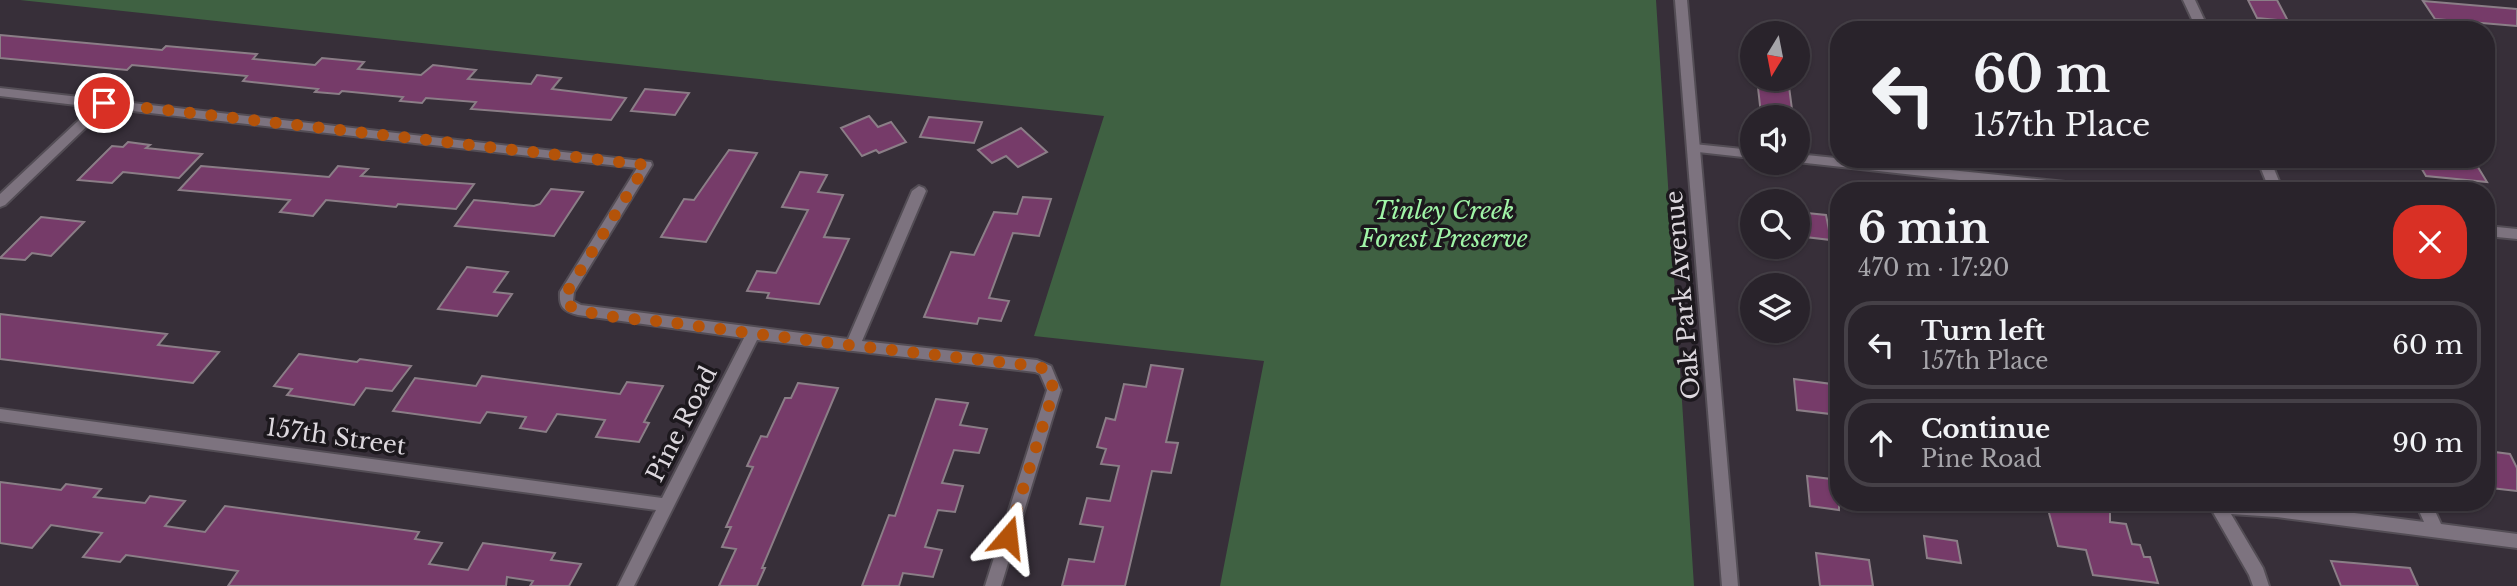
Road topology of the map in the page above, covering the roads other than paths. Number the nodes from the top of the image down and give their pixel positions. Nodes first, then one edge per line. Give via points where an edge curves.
1 (1681, 0) edge
2 (2189, 0) edge
3 (2199, 21) edge
4 (0, 92) edge
5 (104, 103) junction
6 (1694, 148) junction
7 (1740, 153) edge
8 (1810, 159) edge
9 (1830, 162) edge
10 (1890, 168) edge
11 (2020, 182) edge
12 (919, 191) dead end
13 (0, 202) edge
14 (2495, 232) edge
15 (2517, 234) edge
16 (753, 334) junction
17 (853, 345) junction
18 (0, 415) edge
19 (666, 505) junction
20 (2220, 511) edge
21 (2284, 511) edge
22 (2427, 511) edge
23 (2437, 532) junction
24 (2517, 541) edge
25 (626, 586) edge
26 (993, 586) edge
27 (1730, 586) edge
28 (2261, 586) edge

1 - 6 street, Oak Park Avenue
2 - 3 street
4 - 5 street
5 - 13 street
5 - 16 street, Pine Road via 646,165 567,292 566,304 578,310
6 - 7 street
6 - 27 street, Oak Park Avenue
8 - 9 street
10 - 11 street
12 - 17 street
14 - 15 street
16 - 17 street
16 - 19 street, Pine Road
17 - 26 street via 1046,370 1054,390
18 - 19 street, 157th Street
19 - 25 street, Pine Road
20 - 28 street
21 - 23 street
22 - 23 street
23 - 24 street

